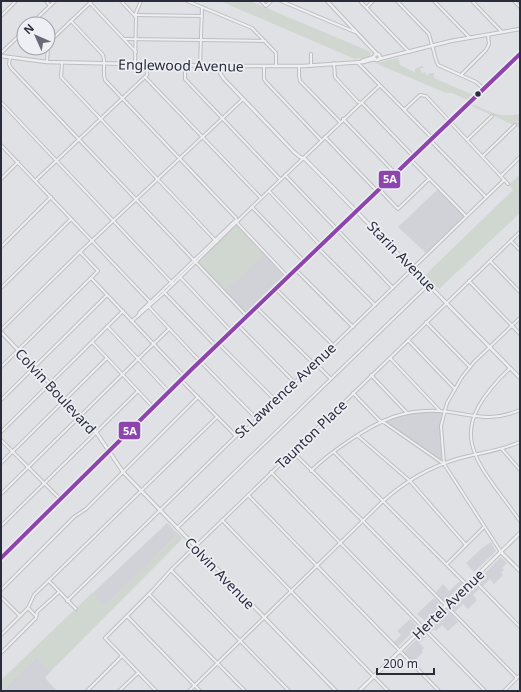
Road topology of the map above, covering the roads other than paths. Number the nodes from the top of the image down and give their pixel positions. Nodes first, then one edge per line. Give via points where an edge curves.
1 (16, 1) edge
2 (46, 1) edge
3 (55, 1) edge
4 (121, 1) edge
5 (141, 1) edge
6 (187, 1) edge
7 (261, 1) edge
8 (271, 1) edge
9 (281, 1) edge
10 (327, 1) edge
11 (360, 1) edge
12 (373, 1) edge
13 (397, 1) edge
14 (434, 1) edge
15 (514, 1) edge
16 (91, 2) edge
17 (474, 2) edge
18 (50, 6) junction
19 (202, 7) junction
20 (366, 7) junction
21 (520, 7) edge
22 (135, 15) junction
23 (1, 16) edge
24 (39, 16) edge
25 (202, 16) junction
26 (71, 21) junction
27 (520, 29) edge
28 (358, 33) junction
29 (503, 33) junction
30 (56, 35) edge
31 (488, 35) junction
32 (470, 38) junction
33 (16, 39) edge
34 (124, 39) junction
35 (136, 39) junction
36 (201, 41) junction
37 (265, 41) junction
38 (432, 46) junction
39 (136, 52) junction
40 (409, 52) junction
41 (1, 53) edge
42 (311, 54) dead end
43 (520, 54) edge
44 (1, 56) edge
45 (47, 56) edge
46 (376, 57) junction
47 (10, 58) junction
48 (47, 62) junction
49 (62, 62) junction
50 (356, 62) junction
51 (334, 63) junction
52 (104, 64) junction
53 (135, 64) junction
54 (147, 65) junction
55 (185, 66) junction
56 (200, 66) junction
57 (220, 66) junction
58 (264, 66) junction
59 (276, 66) junction
60 (299, 66) junction
61 (312, 66) junction
62 (461, 75) junction
63 (145, 77) junction
64 (379, 86) junction
65 (484, 89) junction
66 (123, 98) junction
67 (243, 99) junction
68 (1, 102) edge
69 (360, 103) junction
70 (404, 110) junction
71 (492, 116) dead end
72 (222, 118) junction
73 (101, 119) junction
74 (343, 119) junction
75 (450, 121) junction
76 (340, 122) junction
77 (515, 125) dead end
78 (202, 137) junction
79 (325, 137) junction
80 (431, 139) junction
81 (79, 140) junction
82 (321, 140) junction
83 (467, 140) junction
84 (1, 145) edge
85 (413, 156) junction
86 (482, 156) junction
87 (520, 157) edge
88 (303, 158) junction
89 (180, 159) junction
90 (410, 159) junction
91 (57, 160) junction
92 (18, 162) junction
93 (395, 173) junction
94 (285, 175) junction
95 (501, 176) junction
96 (1, 178) edge
97 (158, 179) junction
98 (280, 179) junction
99 (429, 179) junction
100 (504, 180) junction
101 (35, 181) junction
102 (508, 184) dead end
103 (378, 190) junction
104 (268, 191) junction
105 (51, 197) junction
106 (486, 197) junction
107 (261, 198) junction
108 (136, 200) junction
109 (252, 207) junction
110 (357, 210) junction
111 (466, 216) junction
112 (71, 218) junction
113 (114, 221) junction
114 (237, 221) junction
115 (337, 230) junction
116 (520, 232) edge
117 (92, 241) junction
118 (216, 241) junction
119 (511, 241) junction
120 (1, 247) edge
121 (319, 247) junction
122 (520, 250) edge
123 (80, 252) junction
124 (194, 261) junction
125 (304, 261) junction
126 (490, 261) junction
127 (413, 268) junction
128 (295, 269) junction
129 (179, 276) junction
130 (288, 277) junction
131 (91, 278) junction
132 (469, 281) junction
133 (172, 283) junction
134 (429, 284) junction
135 (1, 288) edge
136 (276, 288) junction
137 (393, 288) junction
138 (164, 291) junction
139 (520, 292) edge
140 (107, 295) junction
141 (150, 302) junction
142 (446, 302) junction
143 (375, 305) junction
144 (149, 307) junction
145 (256, 307) junction
146 (123, 311) junction
147 (138, 316) junction
148 (247, 316) junction
149 (520, 318) edge
150 (132, 321) junction
151 (426, 322) junction
152 (238, 325) junction
153 (107, 326) junction
154 (512, 326) junction
155 (353, 327) junction
156 (169, 329) junction
157 (1, 331) edge
158 (231, 331) junction
159 (520, 334) edge
160 (408, 340) junction
161 (92, 342) junction
162 (153, 344) junction
163 (217, 345) junction
164 (333, 345) junction
165 (489, 347) junction
166 (18, 350) junction
167 (107, 358) junction
168 (390, 358) junction
169 (138, 359) junction
170 (200, 361) junction
171 (315, 364) junction
172 (1, 367) edge
173 (34, 367) junction
174 (470, 367) junction
175 (510, 368) junction
176 (122, 375) junction
177 (371, 375) junction
178 (184, 376) junction
179 (520, 378) edge
180 (332, 379) junction
181 (181, 380) junction
182 (295, 383) junction
183 (50, 384) junction
184 (454, 388) junction
185 (138, 391) junction
186 (169, 392) junction
187 (353, 393) junction
188 (198, 398) junction
189 (1, 400) edge
190 (65, 400) junction
191 (276, 400) junction
192 (153, 407) junction
193 (520, 410) edge
194 (440, 411) junction
195 (444, 411) junction
196 (407, 413) junction
197 (81, 416) junction
198 (474, 416) junction
199 (217, 417) junction
200 (257, 419) junction
201 (381, 422) junction
202 (1, 432) edge
203 (96, 432) junction
204 (236, 436) junction
205 (358, 436) junction
206 (1, 440) edge
207 (520, 442) edge
208 (502, 449) junction
209 (13, 452) junction
210 (108, 452) junction
211 (293, 452) junction
212 (334, 452) junction
213 (474, 455) junction
214 (1, 463) edge
215 (444, 464) junction
216 (28, 467) junction
217 (520, 470) edge
218 (311, 471) junction
219 (123, 472) junction
220 (271, 472) junction
221 (410, 481) junction
222 (44, 484) junction
223 (141, 492) junction
224 (1, 494) edge
225 (248, 495) junction
226 (60, 499) junction
227 (383, 501) junction
228 (160, 511) junction
229 (222, 520) junction
230 (362, 521) junction
231 (520, 521) edge
232 (1, 526) edge
233 (484, 527) junction
234 (177, 528) junction
235 (520, 533) edge
236 (340, 543) junction
237 (466, 545) junction
238 (195, 547) junction
239 (501, 552) junction
240 (1, 558) edge
241 (447, 564) junction
242 (317, 566) junction
243 (171, 570) junction
244 (520, 571) edge
245 (473, 579) junction
246 (49, 581) junction
247 (467, 584) junction
248 (1, 590) edge
249 (291, 591) junction
250 (59, 592) junction
251 (150, 594) junction
252 (1, 597) edge
253 (67, 601) junction
254 (446, 606) junction
255 (28, 608) junction
256 (76, 609) dead end
257 (20, 616) junction
258 (127, 616) junction
259 (37, 617) junction
260 (264, 617) junction
261 (520, 627) edge
262 (423, 628) junction
263 (1, 630) edge
264 (4, 633) junction
265 (1, 635) edge
266 (240, 641) junction
267 (400, 651) junction
268 (1, 653) edge
269 (122, 656) junction
270 (217, 663) junction
271 (138, 672) junction
272 (520, 675) edge
273 (374, 676) junction
274 (517, 678) junction
275 (195, 686) junction
276 (87, 691) edge
277 (119, 691) edge
278 (154, 691) edge
279 (189, 691) edge
280 (200, 691) edge
281 (245, 691) edge
282 (289, 691) edge
283 (336, 691) edge
284 (359, 691) edge
285 (388, 691) edge
286 (438, 691) edge
287 (485, 691) edge
288 (504, 691) edge

1 - 23 street
2 - 18 street
3 - 18 street
4 - 22 street
5 - 22 street
6 - 19 street
7 - 8 street via 266,6
9 - 28 street
10 - 28 street
11 - 20 street
12 - 20 street
13 - 38 street via 428,34
14 - 32 street
15 - 21 street
16 - 26 street
16 - 34 street
17 - 29 street
18 - 24 street
19 - 25 street
19 - 37 street via 252,28
20 - 40 street
22 - 25 street
22 - 35 street
25 - 36 street
26 - 30 street
26 - 52 street via 103,55
27 - 29 street, Englewood Avenue
28 - 46 street via 373,49
29 - 31 street, Englewood Avenue
31 - 32 street, Englewood Avenue
31 - 62 street via 489,44 486,50
32 - 38 street, Englewood Avenue
33 - 41 street
34 - 35 street
34 - 39 street
35 - 36 street
35 - 39 street
36 - 37 street
36 - 56 street
37 - 59 street via 276,52
38 - 40 street, Englewood Avenue
38 - 62 street via 438,65
39 - 53 street
40 - 46 street, Englewood Avenue
42 - 61 street
43 - 65 main road
44 - 47 street, Englewood Avenue
45 - 48 street
46 - 50 street, Englewood Avenue
47 - 48 street, Englewood Avenue
47 - 81 street via 11,68
48 - 49 street, Englewood Avenue
49 - 52 street, Englewood Avenue
49 - 73 street via 61,77
50 - 51 street, Englewood Avenue
50 - 64 street
51 - 61 street, Englewood Avenue
51 - 69 street via 335,77
52 - 53 street, Englewood Avenue
52 - 66 street via 105,80
53 - 54 street, Englewood Avenue
54 - 55 street, Englewood Avenue
54 - 63 street
55 - 56 street, Englewood Avenue
55 - 72 street via 185,79
56 - 57 street, Englewood Avenue
57 - 58 street, Englewood Avenue
57 - 67 street, Starin Avenue via 222,76
58 - 59 street, Englewood Avenue
58 - 82 street via 266,82
59 - 60 street, Englewood Avenue
60 - 61 street, Englewood Avenue
60 - 76 street via 300,81
62 - 65 street via 475,81
63 - 66 street
63 - 78 street
64 - 69 street
64 - 70 street
65 - 75 main road
66 - 73 street
66 - 89 street
67 - 72 street
67 - 88 street, Starin Avenue via 294,152
68 - 91 street
69 - 74 street
69 - 85 street
70 - 75 street via 423,95
70 - 80 street
71 - 83 street
72 - 78 street
72 - 98 street
73 - 81 street
73 - 97 street
74 - 76 street
74 - 93 street
75 - 80 main road
75 - 83 street
76 - 79 street
77 - 86 street
78 - 89 street
78 - 107 street
79 - 82 street
79 - 103 street
80 - 85 main road
80 - 106 street
81 - 91 street
81 - 108 street
82 - 88 street
83 - 86 street
84 - 92 street
85 - 90 main road
86 - 95 street
87 - 95 street
88 - 94 street
88 - 110 street, Starin Avenue
89 - 97 street
89 - 114 street
90 - 93 main road
90 - 99 street
91 - 101 street
91 - 113 street
92 - 96 street
92 - 101 street
93 - 103 main road
94 - 98 street
94 - 115 street
95 - 100 street
97 - 108 street
97 - 118 street
98 - 104 street
99 - 103 street via 398,209
99 - 111 street
100 - 102 street
100 - 106 street, St Lawrence Avenue
101 - 105 street
103 - 110 main road
104 - 107 street
104 - 121 street
105 - 112 street
105 - 120 street
106 - 111 street, St Lawrence Avenue
107 - 109 street
108 - 113 street
108 - 124 street
109 - 114 street
109 - 125 street
110 - 115 main road
110 - 127 street, Starin Avenue
111 - 127 street, St Lawrence Avenue
112 - 117 street
112 - 135 street
113 - 117 street
113 - 133 street
114 - 118 street
114 - 130 street
115 - 121 main road
115 - 137 street
116 - 119 street, Taunton Place
117 - 123 street
117 - 141 street
118 - 124 street
119 - 122 street
119 - 126 street, Taunton Place
121 - 125 main road
121 - 143 street
123 - 131 street via 98,271
123 - 157 street
124 - 129 street
124 - 148 street
125 - 128 main road
126 - 132 street, Taunton Place
126 - 139 street
127 - 134 street, Starin Avenue
127 - 137 street, St Lawrence Avenue
128 - 130 main road
128 - 155 street
129 - 133 street
129 - 158 street
130 - 136 main road
131 - 140 street
131 - 166 street
132 - 142 street, Taunton Place
132 - 154 street
133 - 138 street
134 - 142 street, Starin Avenue
134 - 180 street
136 - 145 main road
136 - 164 street
137 - 143 street, St Lawrence Avenue
138 - 141 street
138 - 144 street
138 - 163 street
140 - 146 street
140 - 173 street
141 - 144 street
141 - 147 street
142 - 151 street, Taunton Place
142 - 165 street, Starin Avenue
143 - 155 street, St Lawrence Avenue
144 - 147 street
144 - 156 street
145 - 148 main road
145 - 171 street
146 - 150 street
146 - 153 street
147 - 150 street
148 - 152 main road
149 - 154 street
150 - 162 street
151 - 160 street, Taunton Place
151 - 174 street
152 - 158 main road
152 - 182 street
153 - 161 street
153 - 169 street
154 - 159 street
154 - 165 street
155 - 164 street, St Lawrence Avenue
156 - 162 street
156 - 170 street
157 - 166 street, Colvin Boulevard
158 - 163 main road
160 - 168 street, Taunton Place
160 - 184 street
161 - 167 street
161 - 183 street
162 - 169 street
162 - 178 street
163 - 170 main road
163 - 191 street
164 - 171 street, St Lawrence Avenue
165 - 174 street
165 - 175 street, Starin Avenue
166 - 172 street
166 - 173 street, Colvin Boulevard
167 - 176 street
167 - 190 street
168 - 177 street, Taunton Place
168 - 194 street
169 - 176 street
169 - 186 street
170 - 178 main road
170 - 200 street
171 - 180 street
171 - 182 street, St Lawrence Avenue
173 - 183 street, Colvin Boulevard
173 - 189 street
174 - 184 street
175 - 179 street, Starin Avenue
175 - 198 street via 487,392
176 - 185 street
176 - 197 street
177 - 187 street, Taunton Place
177 - 196 street
178 - 181 main road
180 - 234 street
181 - 186 main road
181 - 188 street
182 - 191 street, St Lawrence Avenue
183 - 190 street, Colvin Boulevard
183 - 202 street
184 - 195 street
185 - 192 street
185 - 203 street
186 - 192 main road
187 - 201 street
187 - 211 street, Taunton Place
188 - 199 street
188 - 219 street
190 - 197 street, Colvin Boulevard
190 - 209 street
191 - 200 street, St Lawrence Avenue
192 - 210 main road
193 - 198 street via 496,417
194 - 195 street
194 - 196 street
195 - 198 street
195 - 215 street via 441,426
196 - 201 street
197 - 203 street, Colvin Boulevard
197 - 216 street
198 - 213 street via 470,435
199 - 204 street
199 - 223 street
200 - 204 street, St Lawrence Avenue
201 - 205 street
201 - 215 street
203 - 210 street, Colvin Boulevard
203 - 222 street
204 - 228 street, St Lawrence Avenue
205 - 212 street
205 - 221 street
206 - 209 street
207 - 208 street
208 - 213 street
208 - 217 street
209 - 214 street
209 - 216 street
210 - 219 street, Colvin Avenue
210 - 226 main road
211 - 218 street
211 - 220 street, Taunton Place
212 - 218 street
212 - 227 street
213 - 215 street
213 - 231 street
215 - 221 street
215 - 233 street
216 - 222 street
216 - 224 street
218 - 230 street
219 - 223 street, Colvin Avenue
219 - 248 street
220 - 225 street, Taunton Place
220 - 236 street
221 - 227 street
221 - 237 street
222 - 226 street
222 - 232 street
223 - 228 street, Colvin Avenue
223 - 246 street
225 - 229 street, Taunton Place
225 - 242 street
226 - 240 main road
227 - 230 street
227 - 241 street
228 - 234 street, Colvin Avenue
228 - 253 street, St Lawrence Avenue
229 - 238 street, Taunton Place
229 - 249 street
230 - 236 street
230 - 254 street
233 - 237 street
233 - 239 street
234 - 238 street, Colvin Avenue
235 - 239 street, Hertel Avenue
236 - 242 street
236 - 262 street
237 - 241 street
238 - 243 street, Taunton Place
238 - 260 street, Colvin Avenue
239 - 244 street
239 - 245 street, Hertel Avenue
241 - 247 street
242 - 249 street
242 - 267 street
243 - 251 street, Taunton Place
243 - 266 street
245 - 247 street, Hertel Avenue
245 - 261 street
246 - 250 street
246 - 255 street via 34,595
247 - 254 street, Hertel Avenue
249 - 260 street
249 - 273 street
250 - 253 street
250 - 259 street via 38,612
251 - 258 street, Taunton Place
251 - 270 street
252 - 257 street
253 - 256 street
254 - 262 street, Hertel Avenue
254 - 274 street
255 - 257 street
255 - 259 street
257 - 264 street
258 - 269 street, Taunton Place via 104,638
258 - 275 street
259 - 268 street
260 - 266 street
260 - 283 street, Colvin Avenue
262 - 267 street, Hertel Avenue
262 - 287 street
263 - 264 street
264 - 265 street
266 - 270 street
266 - 282 street
267 - 273 street, Hertel Avenue
267 - 286 street
269 - 271 street
269 - 276 street
270 - 275 street
270 - 281 street
271 - 277 street
271 - 278 street
272 - 274 street
273 - 284 street, Hertel Avenue
273 - 285 street
274 - 288 street
275 - 279 street
275 - 280 street

